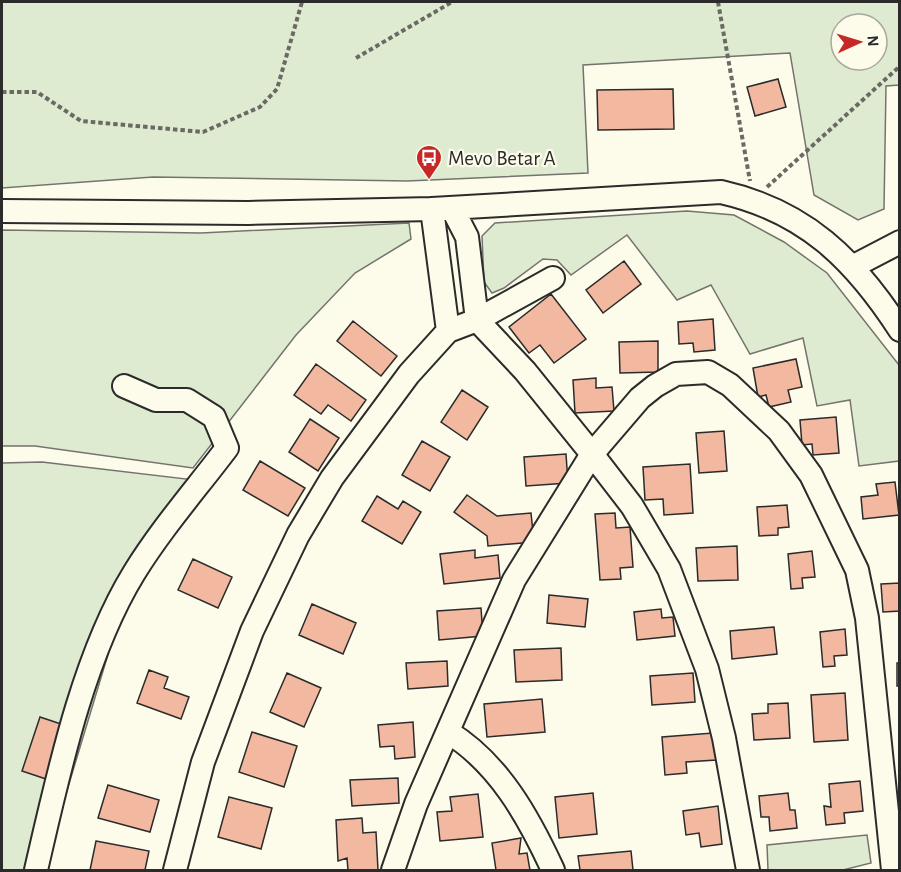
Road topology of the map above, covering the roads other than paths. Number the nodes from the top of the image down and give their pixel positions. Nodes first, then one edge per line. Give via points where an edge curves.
1 (442, 209) junction
2 (2, 211) edge
3 (900, 242) edge
4 (854, 266) junction
5 (553, 278) dead end
6 (477, 320) junction
7 (900, 330) edge
8 (448, 331) junction
9 (124, 386) dead end
10 (592, 454) junction
11 (448, 732) junction
12 (36, 870) edge
13 (175, 870) edge
14 (393, 870) edge
15 (553, 870) edge
16 (748, 870) edge
17 (893, 870) edge

1 - 2 street via 248,213
1 - 4 street via 721,192 753,199 791,217 826,240
1 - 6 street via 466,237
1 - 8 street
3 - 4 street
4 - 7 street
5 - 6 street
6 - 8 street
6 - 10 street via 525,371
8 - 13 street via 410,374 332,478 298,536 252,631 203,762
9 - 12 street via 156,400 187,400 214,417 227,448 134,573 98,648 54,794
10 - 11 street via 514,580
10 - 16 street via 632,506 669,569 691,624 724,738
10 - 17 street via 655,386 676,374 708,372 730,385 779,431 811,475 857,570 868,630
11 - 14 street via 416,804
11 - 15 street via 468,744 503,782

